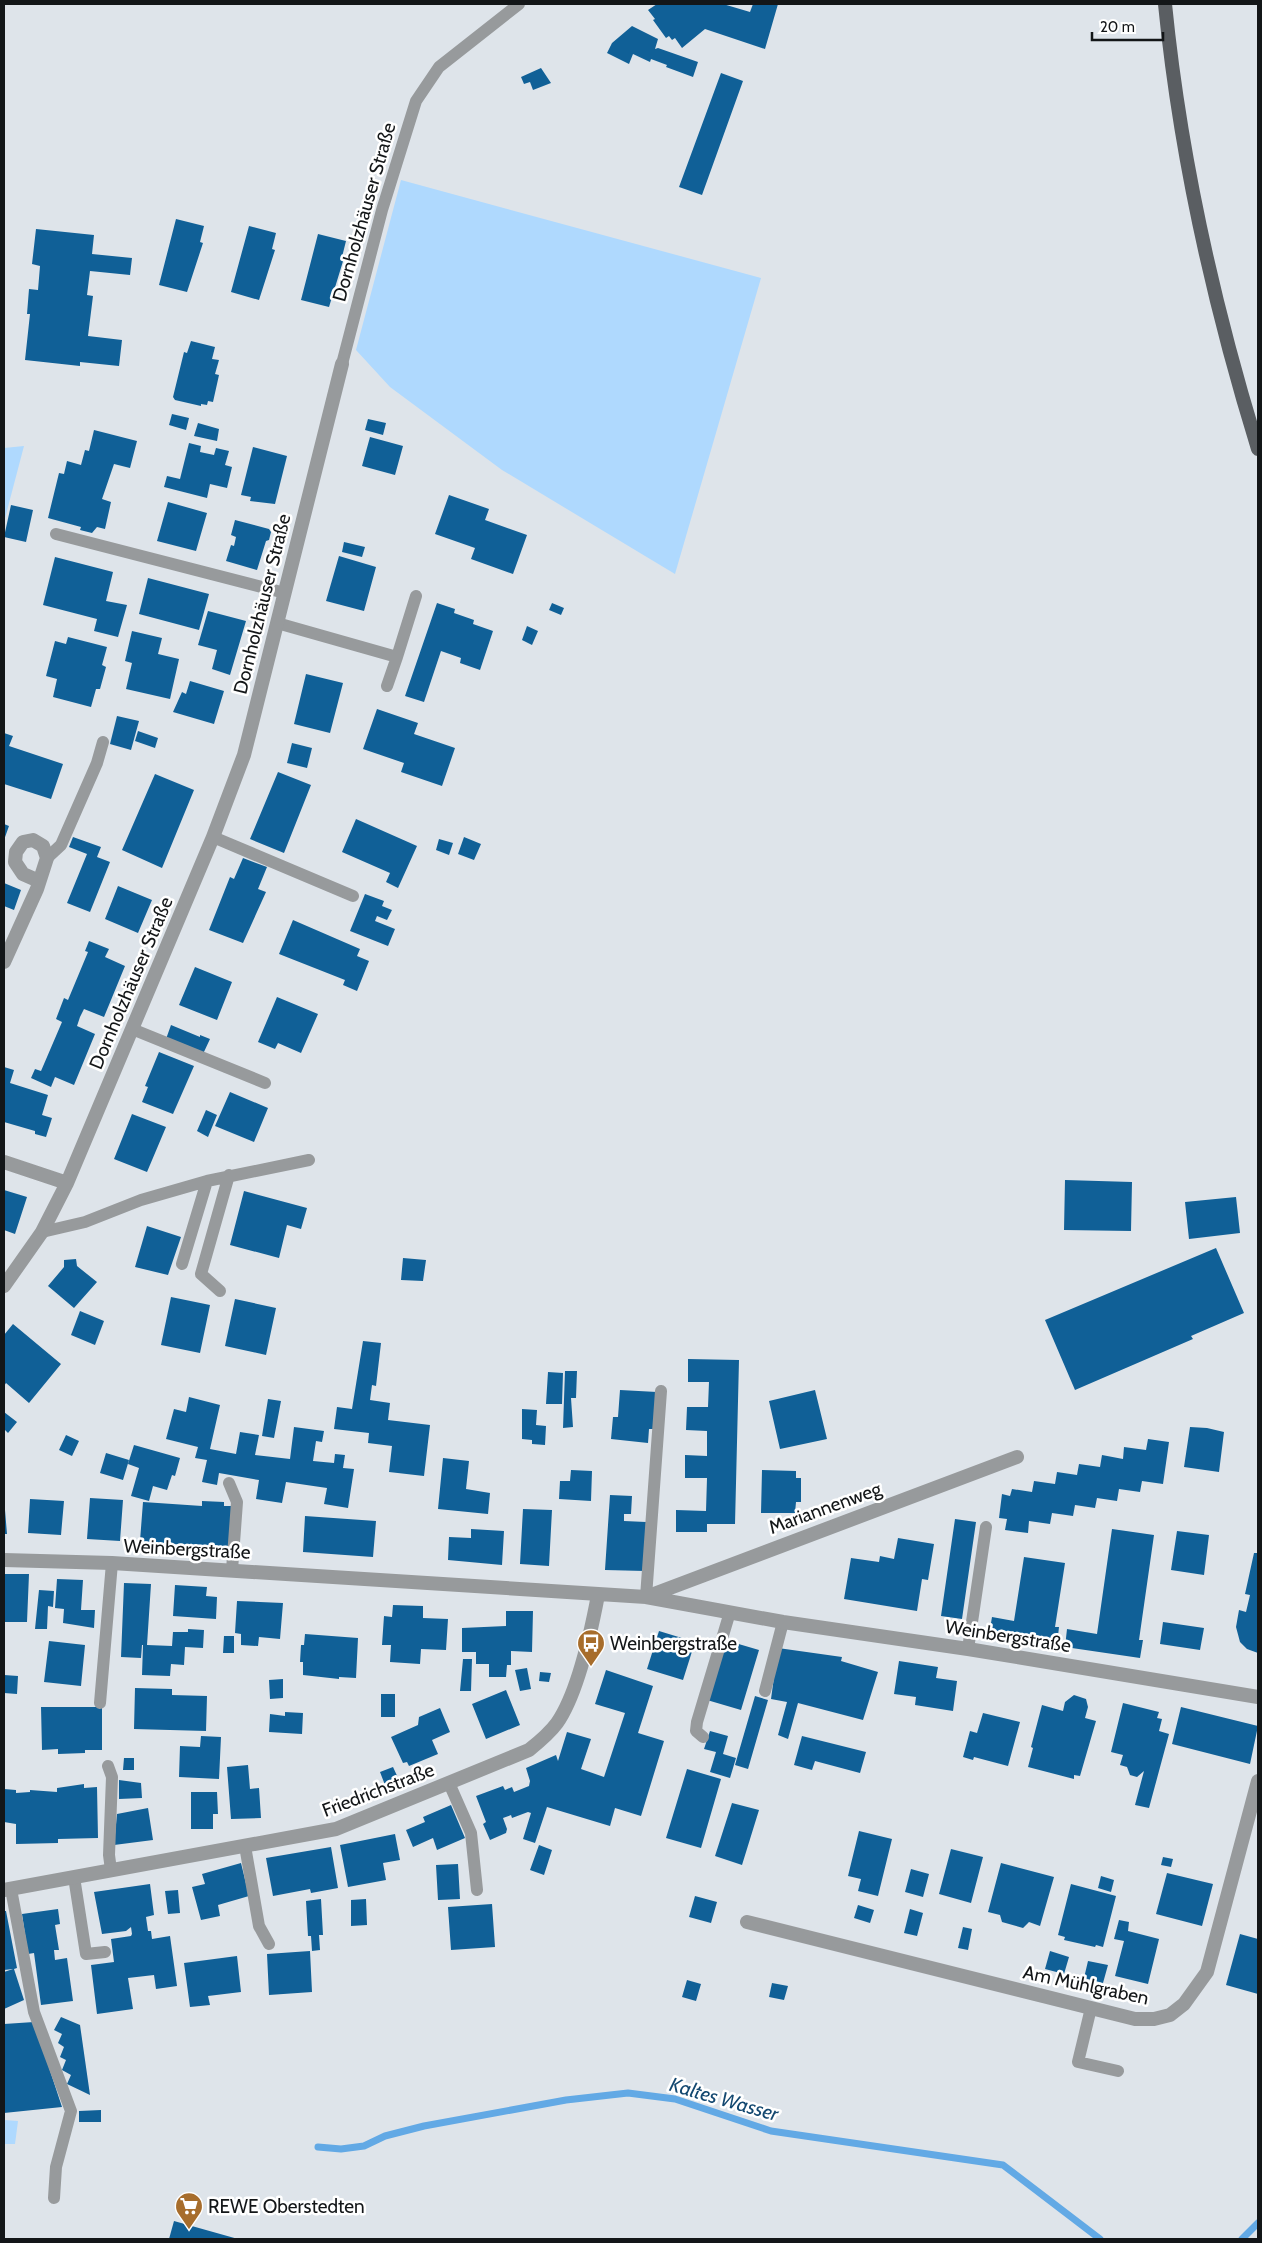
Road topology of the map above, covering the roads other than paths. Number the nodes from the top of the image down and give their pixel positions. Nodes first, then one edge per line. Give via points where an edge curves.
1 (519, 4) edge
2 (1165, 4) edge
3 (342, 364) joint
4 (1258, 449) edge
5 (56, 534) dead end
6 (285, 593) junction
7 (416, 596) dead end
8 (277, 623) junction
9 (397, 658) junction
10 (387, 686) dead end
11 (103, 742) dead end
12 (213, 837) junction
13 (47, 858) junction
14 (39, 882) junction
15 (354, 896) dead end
16 (4, 962) edge
17 (132, 1029) junction
18 (265, 1083) dead end
19 (309, 1160) dead end
20 (4, 1162) edge
21 (229, 1175) junction
22 (208, 1181) junction
23 (67, 1183) junction
24 (42, 1232) junction
25 (182, 1264) dead end
26 (4, 1286) edge
27 (220, 1291) dead end
28 (661, 1391) dead end
29 (1017, 1457) dead end
30 (229, 1483) dead end
31 (986, 1527) dead end
32 (4, 1560) edge
33 (112, 1563) junction
34 (232, 1570) junction
35 (598, 1594) junction
36 (646, 1597) junction
37 (730, 1612) junction
38 (783, 1622) junction
39 (968, 1649) junction
40 (765, 1691) dead end
41 (1258, 1697) edge
42 (100, 1702) dead end
43 (703, 1737) dead end
44 (108, 1766) dead end
45 (1258, 1781) edge
46 (449, 1783) junction
47 (245, 1846) junction
48 (111, 1870) junction
49 (74, 1877) junction
50 (7, 1889) edge
51 (478, 1890) dead end
52 (747, 1922) dead end
53 (269, 1944) dead end
54 (104, 1952) dead end
55 (1091, 2008) junction
56 (1118, 2071) dead end
57 (54, 2198) dead end

1 - 3 lane, Dornholzhäuser Straße via 439,67 416,101 382,210
2 - 4 main road via 1172,73 1196,215 1235,375
3 - 6 street, Dornholzhäuser Straße
5 - 6 lane
6 - 8 street, Dornholzhäuser Straße
7 - 9 lane
8 - 9 lane
8 - 12 street, Dornholzhäuser Straße via 244,755
9 - 10 lane
11 - 13 lane via 61,844
12 - 15 lane
12 - 17 street, Dornholzhäuser Straße
13 - 14 street
13 - 14 street via 43,846 32,840 23,842 16,852 18,869
14 - 16 street
17 - 18 lane
17 - 23 street, Dornholzhäuser Straße
19 - 21 lane
20 - 23 street
21 - 22 lane
21 - 27 lane via 201,1274
22 - 24 lane via 141,1200 86,1222
22 - 25 lane
23 - 24 street, Dornholzhäuser Straße
24 - 26 street, Dornholzhäuser Straße
28 - 36 lane
29 - 36 street, Mariannenweg
30 - 34 lane via 238,1502
31 - 39 lane
32 - 33 street, Weinbergstraße
33 - 34 street, Weinbergstraße
33 - 42 lane
34 - 35 street, Weinbergstraße
35 - 36 street, Weinbergstraße
35 - 46 street, Friedrichstraße via 580,1668 558,1722 546,1737 528,1750
36 - 37 street, Weinbergstraße
37 - 38 street, Weinbergstraße
37 - 43 lane via 697,1722 696,1731
38 - 39 street, Weinbergstraße
38 - 40 lane
39 - 41 street, Weinbergstraße
44 - 48 lane via 112,1777
45 - 55 street, Am Mühlgraben via 1206,1972 1197,1988 1170,2015 1154,2019 1135,2019
46 - 47 street, Friedrichstraße via 336,1829
46 - 51 lane via 470,1833
47 - 48 street, Friedrichstraße
47 - 53 lane via 259,1926
48 - 49 street, Friedrichstraße
49 - 50 street, Friedrichstraße
49 - 54 lane via 86,1954
50 - 57 lane via 34,2012 71,2111 56,2167
52 - 55 street, Am Mühlgraben
55 - 56 lane via 1078,2062

